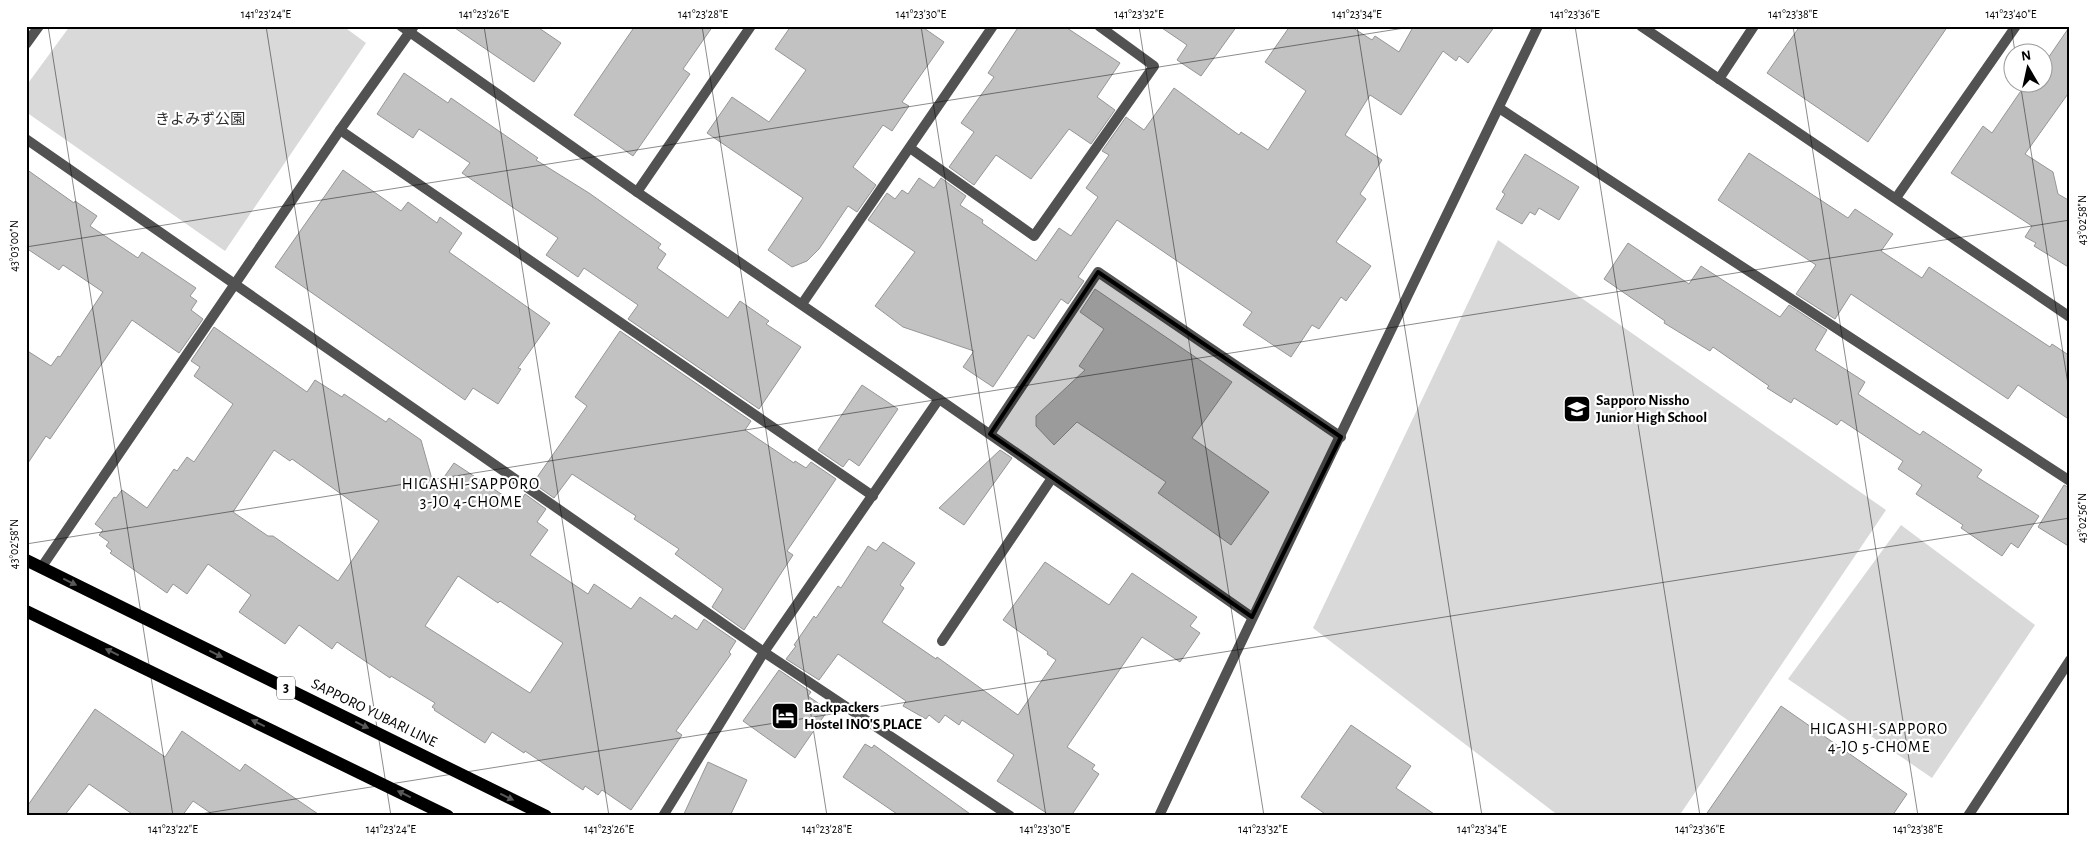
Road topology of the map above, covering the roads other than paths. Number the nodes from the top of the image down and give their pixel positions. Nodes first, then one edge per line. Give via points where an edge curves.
1 (38, 26) edge
2 (751, 26) edge
3 (993, 26) edge
4 (1099, 26) edge
5 (1538, 26) edge
6 (1641, 26) edge
7 (1754, 26) edge
8 (2016, 26) edge
9 (408, 28) edge
10 (26, 44) edge
11 (1719, 79) junction
12 (1498, 108) junction
13 (340, 130) junction
14 (26, 139) edge
15 (910, 148) junction
16 (637, 192) junction
17 (1896, 198) junction
18 (235, 285) junction
19 (802, 304) junction
20 (2070, 317) edge
21 (939, 398) junction
22 (990, 434) junction
23 (1341, 437) junction
24 (1052, 478) junction
25 (2070, 481) edge
26 (873, 496) junction
27 (26, 560) edge
28 (41, 568) junction
29 (26, 611) edge
30 (1252, 617) junction
31 (942, 641) dead end
32 (764, 652) junction
33 (2070, 660) edge
34 (448, 816) edge
35 (546, 816) edge
36 (664, 816) edge
37 (1010, 816) edge
38 (1159, 816) edge
39 (1968, 816) edge

1 - 10 street
2 - 16 street
3 - 15 street
4 - 15 street via 1154,66 1034,236
5 - 12 street
6 - 11 street
7 - 11 street
8 - 17 street
9 - 13 street
9 - 16 street
11 - 17 street
12 - 23 street
12 - 25 street
13 - 18 street
13 - 26 street
14 - 18 street
15 - 19 street
16 - 19 street
17 - 20 street
18 - 28 street
18 - 32 street
19 - 21 street
21 - 22 street
21 - 26 street
22 - 23 street via 1098,272
22 - 24 street
23 - 30 street
24 - 30 street
24 - 31 street
26 - 32 street
27 - 28 main road, SAPPORO YUBARI LINE / 3
28 -> 35 main road, SAPPORO YUBARI LINE / 3
34 -> 29 main road
30 - 38 street
32 - 36 street
32 - 37 street
33 - 39 street

